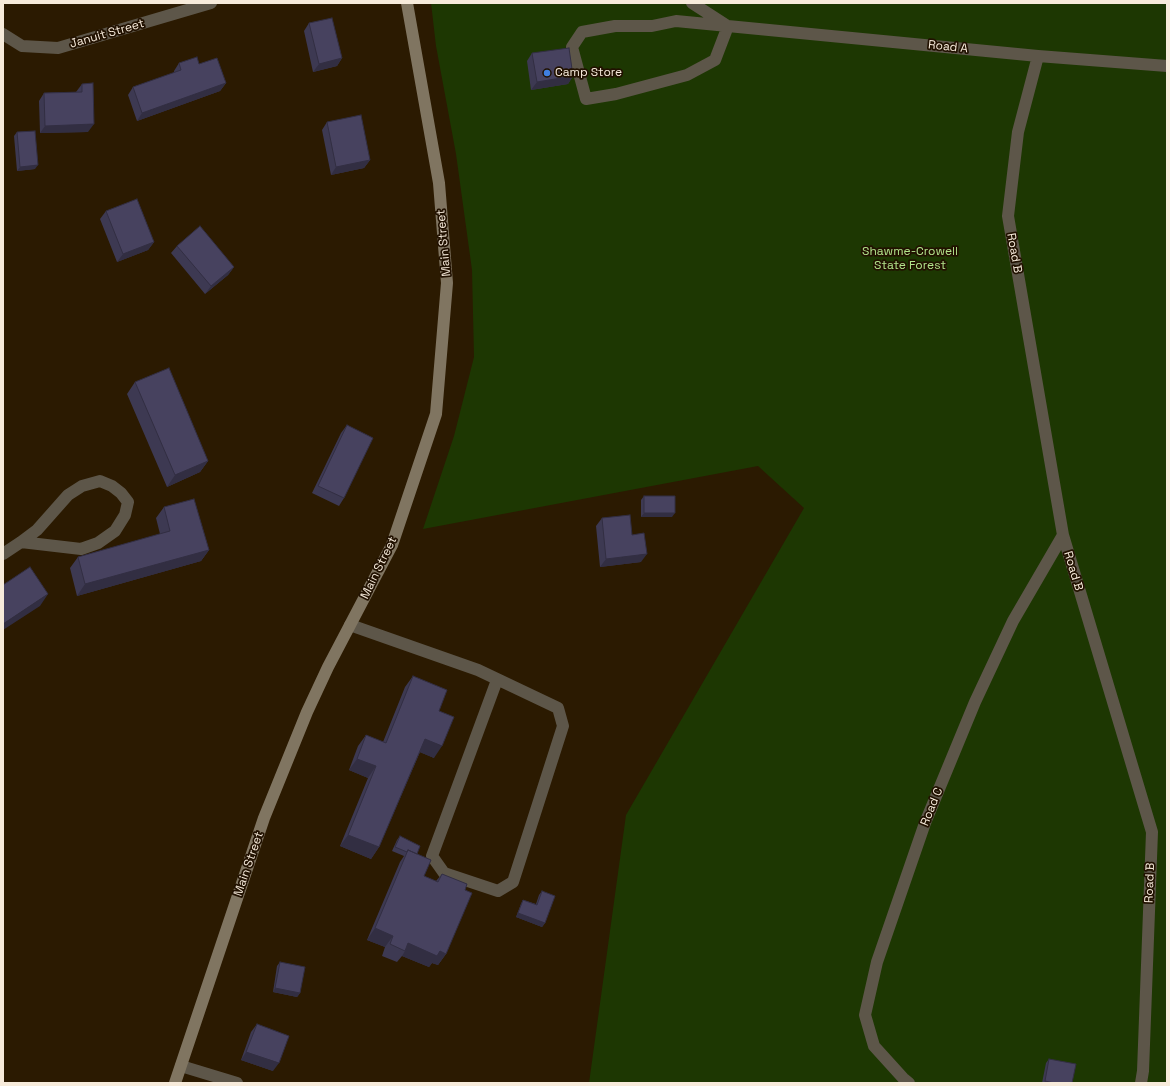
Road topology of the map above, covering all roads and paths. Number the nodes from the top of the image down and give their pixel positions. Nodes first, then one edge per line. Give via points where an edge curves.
1 (211, 3) edge
2 (407, 3) edge
3 (692, 3) edge
4 (728, 26) junction
5 (3, 34) edge
6 (1038, 56) junction
7 (1167, 66) edge
8 (1063, 535) junction
9 (21, 542) junction
10 (3, 554) edge
11 (350, 625) junction
12 (497, 680) junction
13 (181, 1066) junction
14 (175, 1083) edge
15 (237, 1083) edge
16 (909, 1083) edge
17 (1141, 1083) edge

1 - 5 street, Januit Street via 58,48 22,46
2 - 11 main road, Main Street via 439,183 447,283 436,414 392,545
3 - 4 street
4 - 4 street, Road A via 676,21 652,26 615,26 582,32 572,47 586,99 616,94 687,75 715,60
4 - 6 street, Road A
6 - 7 street, Road A
6 - 8 street, Road B via 1018,132 1008,216
8 - 16 street, Road C via 1013,621 975,702 925,823 877,962 865,1015 874,1046
8 - 17 street, Road B via 1152,832
9 - 9 street via 37,530 68,495 82,486 100,481 112,486 128,502 125,514 115,531 98,543 81,548
9 - 10 street
11 - 12 street via 478,670
11 - 13 main road, Main Street via 307,712 264,818
12 - 12 street via 558,708 563,726 513,882 498,891 444,873 432,856
13 - 14 main road, Main Street
13 - 15 street

